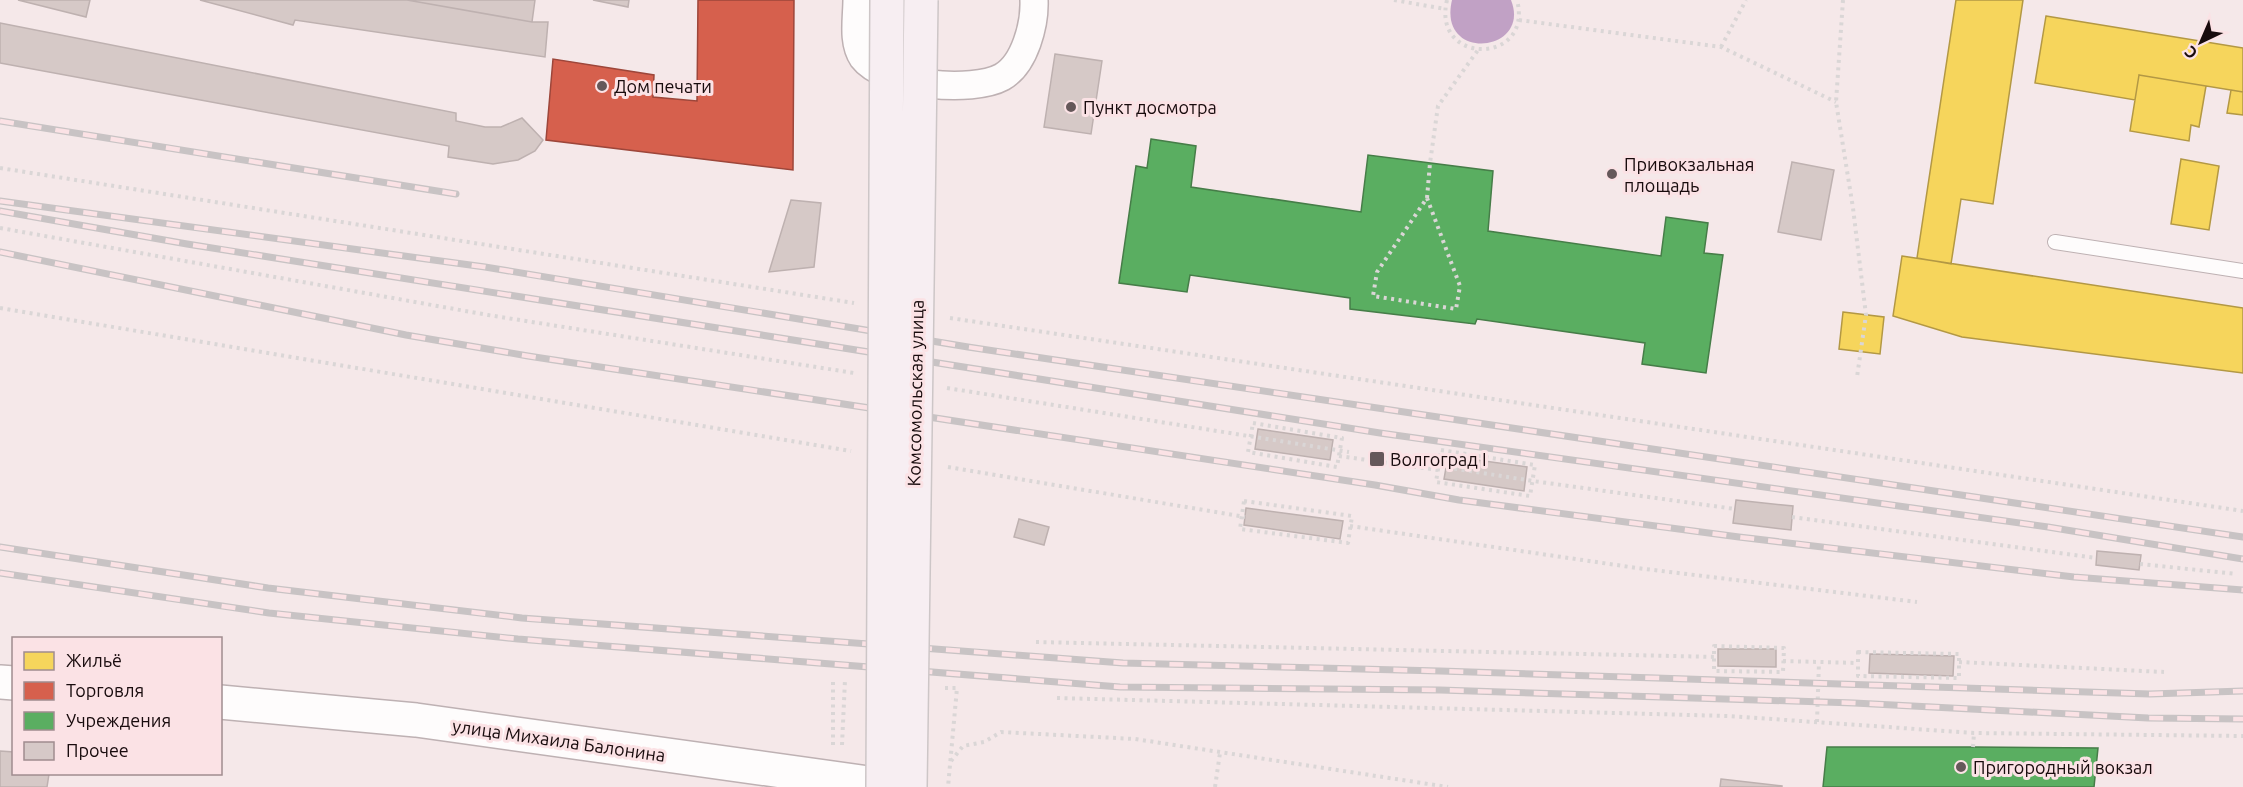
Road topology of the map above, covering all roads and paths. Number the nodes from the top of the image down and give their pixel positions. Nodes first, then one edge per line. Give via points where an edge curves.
1 (857, 0) edge
2 (887, 0) edge
3 (921, 0) edge
4 (1034, 0) edge
5 (1394, 0) edge
6 (1447, 0) edge
7 (1517, 0) edge
8 (1746, 0) edge
9 (1843, 0) edge
10 (1445, 9) junction
11 (1519, 20) junction
12 (1721, 47) junction
13 (1478, 50) junction
14 (1836, 102) junction
15 (0, 168) edge
16 (1427, 198) junction
17 (0, 228) edge
18 (2055, 242) dead end
19 (2243, 271) edge
20 (864, 305) dead end
21 (0, 308) edge
22 (946, 317) dead end
23 (863, 375) dead end
24 (1857, 378) dead end
25 (945, 388) dead end
26 (1251, 437) junction
27 (852, 451) dead end
28 (1349, 452) dead end
29 (1339, 456) junction
30 (1432, 465) dead end
31 (946, 467) dead end
32 (1438, 470) junction
33 (1533, 481) junction
34 (1735, 509) dead end
35 (2243, 512) edge
36 (1244, 516) junction
37 (1792, 517) dead end
38 (1350, 526) junction
39 (2096, 558) dead end
40 (2140, 564) dead end
41 (2237, 574) dead end
42 (1917, 602) dead end
43 (1036, 642) dead end
44 (1716, 657) junction
45 (1783, 661) junction
46 (1819, 662) junction
47 (1959, 662) junction
48 (1858, 663) junction
49 (2164, 672) dead end
50 (833, 680) dead end
51 (845, 680) dead end
52 (945, 688) dead end
53 (1057, 698) dead end
54 (222, 702) edge
55 (1817, 722) junction
56 (1974, 733) junction
57 (2243, 736) edge
58 (833, 744) dead end
59 (842, 745) dead end
60 (1973, 747) dead end
61 (1220, 753) junction
62 (951, 761) junction
63 (884, 787) edge
64 (897, 787) edge
65 (910, 787) edge
66 (948, 787) edge
67 (1215, 787) edge
68 (1448, 787) edge

1 - 4 street via 856,39 863,57 874,68 905,81 975,86 1002,77 1019,58 1031,33
2 - 63 main road, Комсомольская улица, bridge
3 - 65 main road, Комсомольская улица, bridge
5 - 10 path
6 - 10 path
7 - 11 path
8 - 12 path
9 - 14 path
10 - 13 path via 1450,31 1457,40
11 - 12 path
11 - 13 path via 1515,31 1499,46
12 - 14 path
13 - 16 path via 1438,106
14 - 24 path via 1866,315
15 - 20 path
16 - 16 path via 1377,272 1373,296 1456,309 1460,286
17 - 23 path via 476,313
18 - 19 lane
21 - 27 path
22 - 35 path
25 - 26 path
26 - 28 path
26 - 29 path via 1248,453 1337,468
26 - 29 path via 1253,423 1342,438
29 - 32 path
30 - 33 path
31 - 36 path
32 - 33 path via 1436,482 1530,496
32 - 33 path via 1441,450 1535,465
33 - 34 path
36 - 38 path via 1244,501 1352,516
36 - 38 path via 1240,529 1348,543
37 - 39 path
38 - 42 path via 1637,568
40 - 41 path
43 - 44 path
44 - 45 path via 1714,671 1783,672
44 - 45 path via 1714,646 1784,648
45 - 46 path
46 - 48 path
46 - 55 path
47 - 48 path via 1959,654 1858,652
47 - 48 path via 1959,678 1858,676
47 - 49 path
50 - 58 path
51 - 59 path
52 - 62 path via 957,688
53 - 55 path via 1728,716
54 - 64 street, улица Михаила Балонина via 416,720
55 - 56 path
56 - 57 path
56 - 60 path
61 - 62 path via 1135,739 1001,732 984,742 963,746
61 - 67 path
61 - 68 path
62 - 66 path

